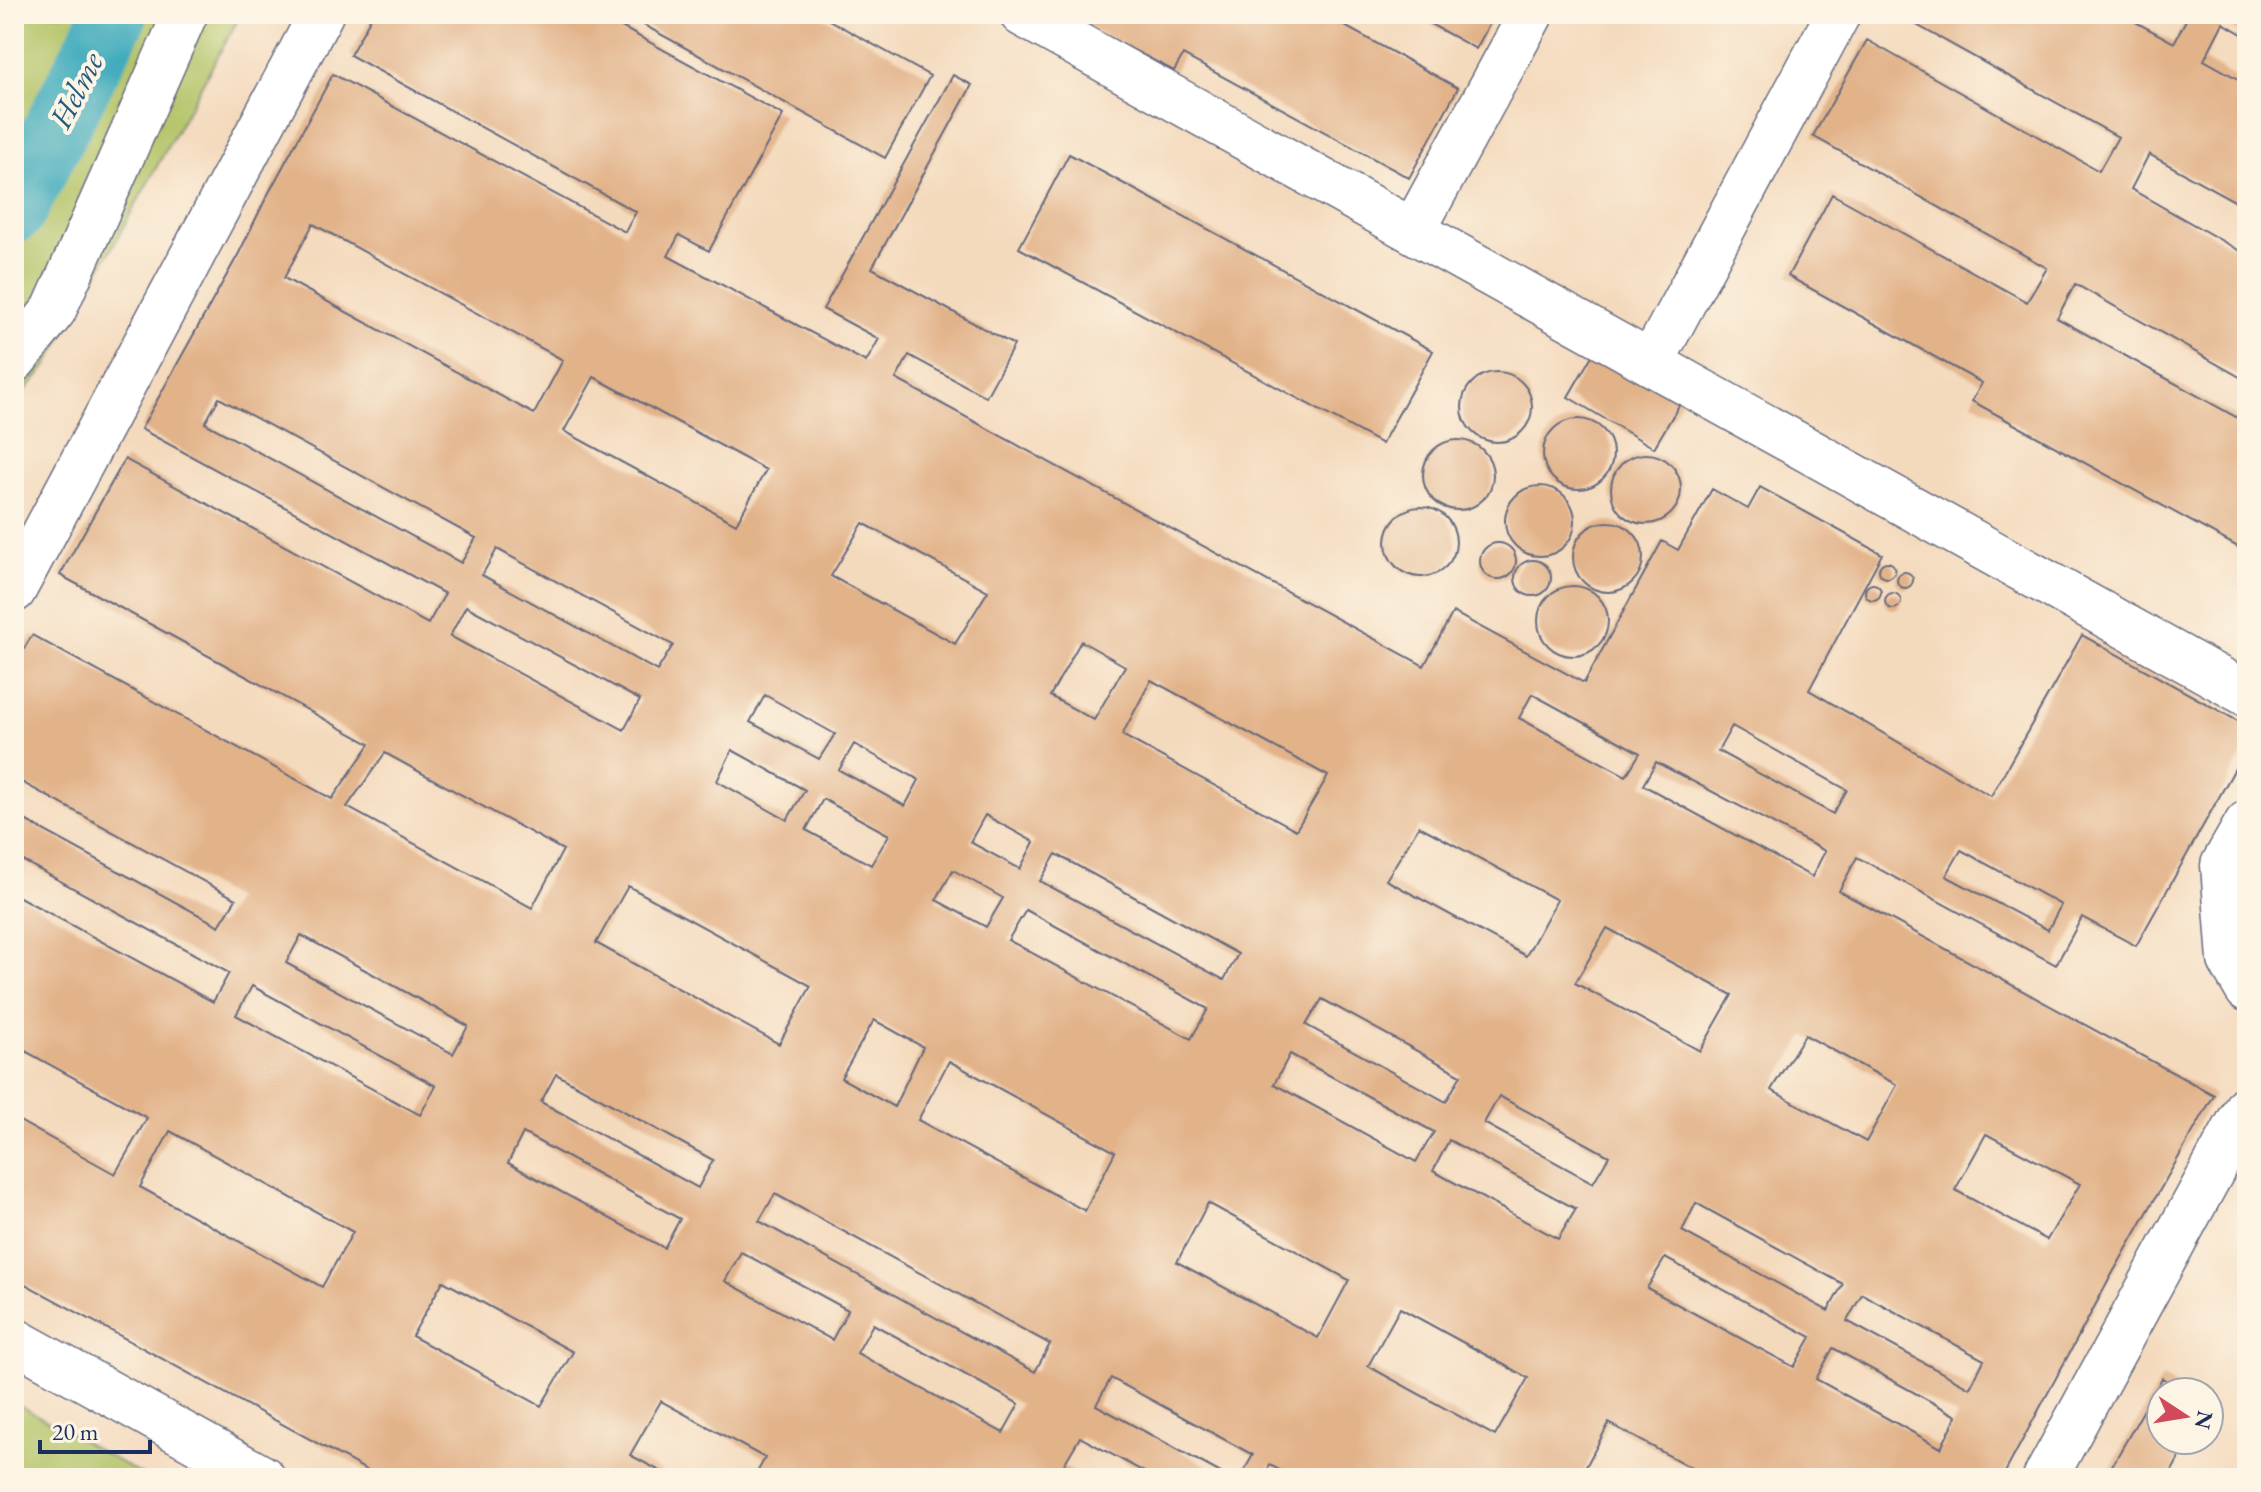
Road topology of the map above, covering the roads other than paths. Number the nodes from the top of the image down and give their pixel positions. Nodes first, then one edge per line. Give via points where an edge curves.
1 (185, 14) edge
2 (321, 14) edge
3 (1022, 14) edge
4 (1531, 14) edge
5 (1838, 14) edge
6 (1413, 231) junction
7 (14, 360) edge
8 (1651, 363) junction
9 (14, 590) edge
10 (2247, 694) edge
11 (2247, 823) edge
12 (2247, 989) edge
13 (2247, 1107) edge
14 (14, 1340) edge
15 (263, 1478) edge
16 (2045, 1478) edge

1 - 7 lane via 54,310
2 - 9 lane
3 - 6 lane
4 - 6 lane
5 - 8 lane
6 - 8 lane
8 - 10 lane
11 - 12 lane via 2223,865 2230,960
13 - 16 lane
14 - 15 lane

